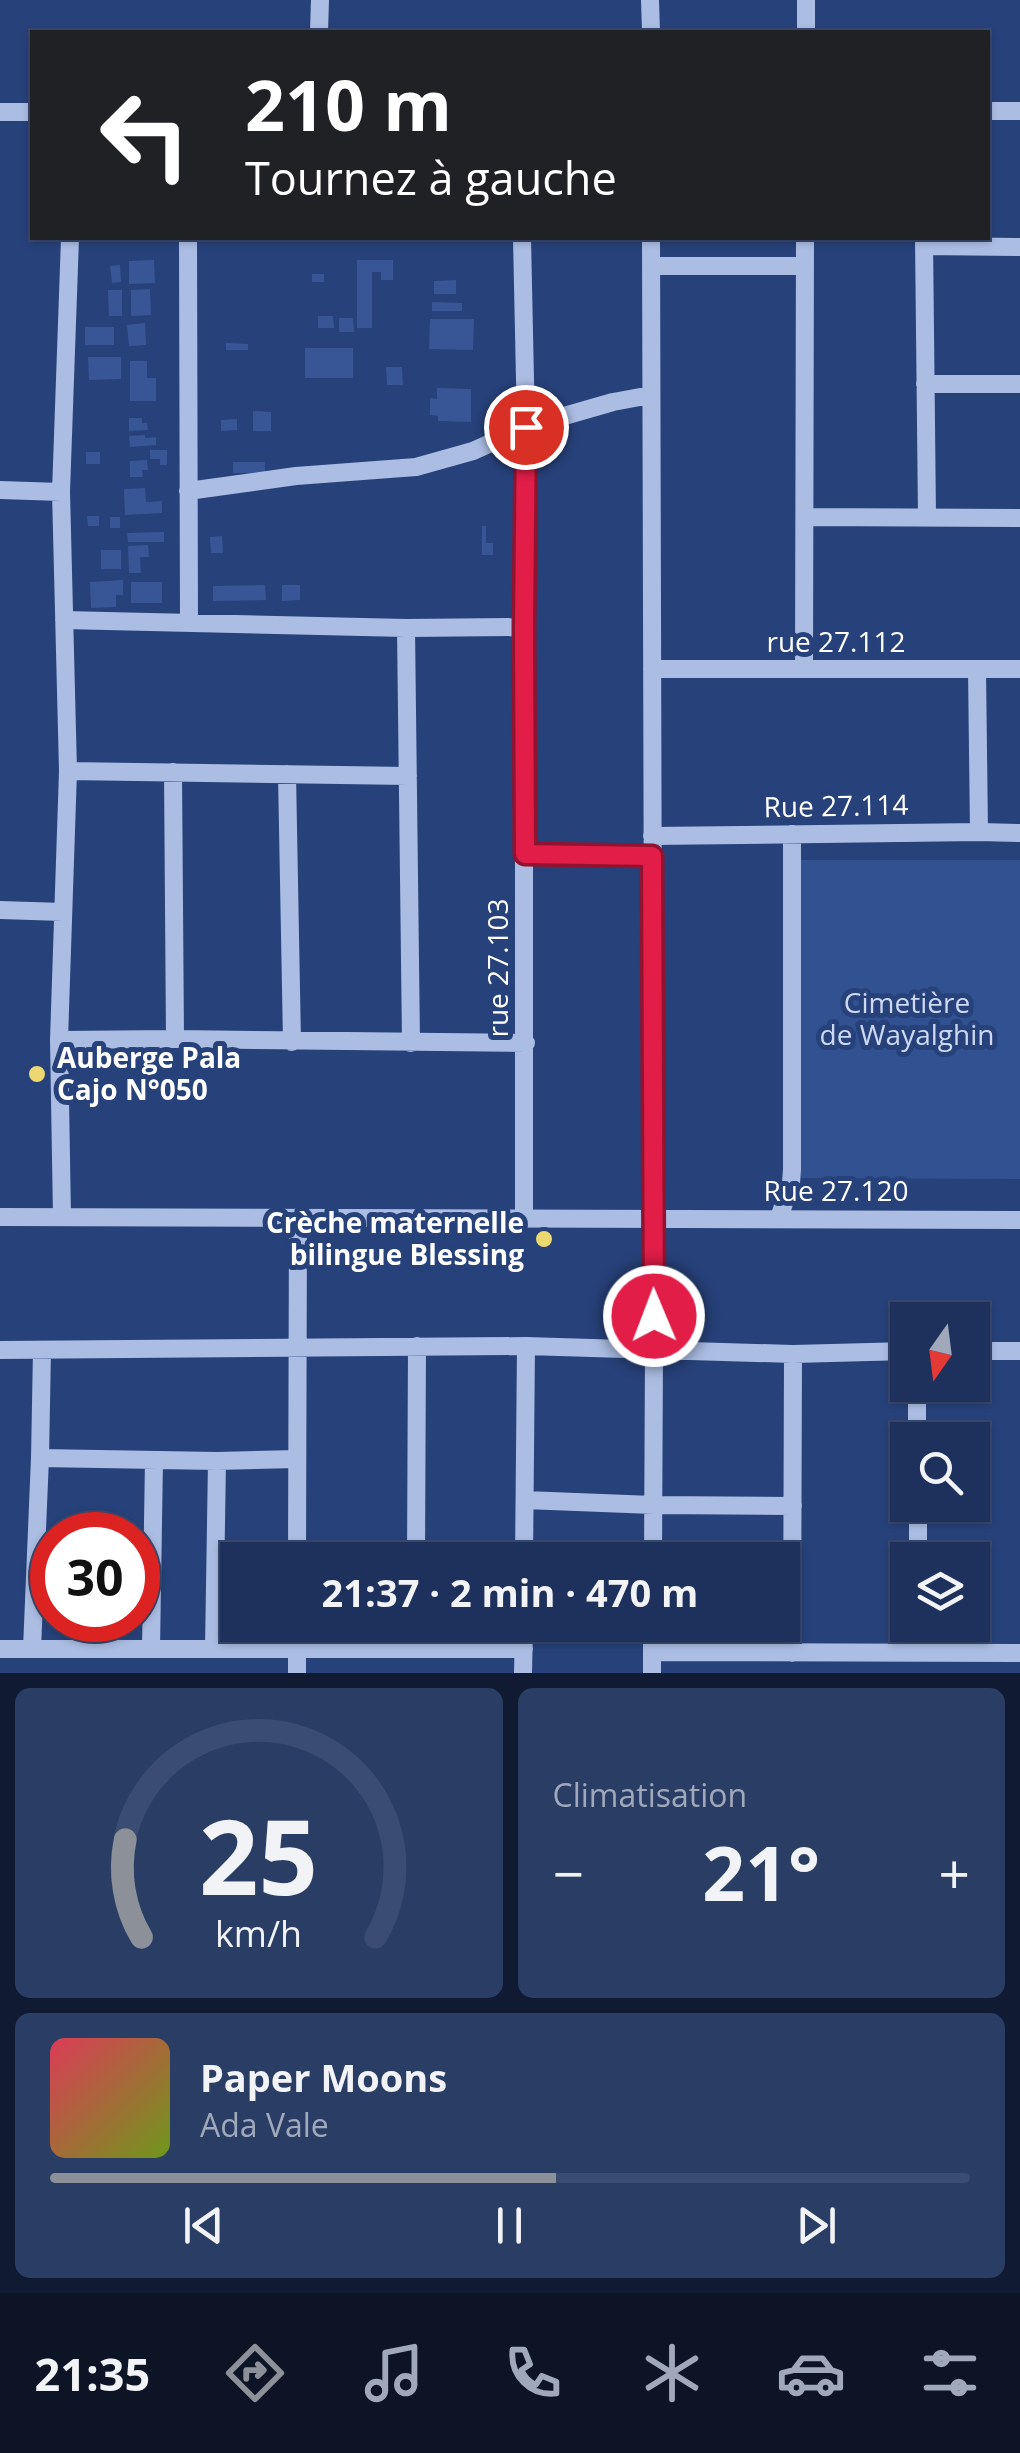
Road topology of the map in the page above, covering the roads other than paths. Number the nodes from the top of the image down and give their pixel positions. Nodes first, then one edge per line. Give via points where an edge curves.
1 (320, 0) edge
2 (650, 0) edge
3 (806, 0) edge
4 (319, 30) edge
5 (650, 30) edge
6 (806, 30) edge
7 (1020, 111) edge
8 (0, 112) edge
9 (30, 112) edge
10 (990, 112) edge
11 (70, 240) edge
12 (188, 240) edge
13 (522, 240) edge
14 (651, 240) edge
15 (805, 240) edge
16 (924, 242) edge
17 (1020, 248) edge
18 (651, 266) junction
19 (805, 266) junction
20 (925, 384) junction
21 (1020, 384) edge
22 (650, 395) junction
23 (526, 427) junction
24 (0, 490) edge
25 (188, 491) junction
26 (61, 492) junction
27 (805, 517) junction
28 (927, 518) junction
29 (1020, 518) edge
30 (64, 620) junction
31 (188, 622) junction
32 (524, 627) junction
33 (406, 628) junction
34 (652, 669) junction
35 (804, 669) junction
36 (977, 669) junction
37 (1020, 669) edge
38 (68, 771) junction
39 (173, 772) junction
40 (287, 774) junction
41 (408, 776) junction
42 (979, 832) junction
43 (1020, 833) edge
44 (792, 834) junction
45 (652, 846) junction
46 (525, 854) junction
47 (0, 910) edge
48 (63, 912) junction
49 (175, 1039) junction
50 (59, 1040) junction
51 (292, 1042) junction
52 (411, 1043) junction
53 (526, 1043) junction
54 (0, 1217) edge
55 (62, 1217) junction
56 (298, 1218) junction
57 (524, 1218) junction
58 (653, 1218) junction
59 (779, 1218) junction
60 (1020, 1220) edge
61 (417, 1346) junction
62 (526, 1346) junction
63 (298, 1348) junction
64 (0, 1350) edge
65 (42, 1350) junction
66 (654, 1350) junction
67 (890, 1351) edge
68 (990, 1351) edge
69 (1020, 1351) edge
70 (792, 1354) junction
71 (40, 1458) junction
72 (154, 1460) junction
73 (296, 1460) junction
74 (217, 1461) junction
75 (525, 1500) junction
76 (653, 1505) junction
77 (792, 1506) junction
78 (297, 1542) edge
79 (416, 1542) edge
80 (524, 1542) edge
81 (653, 1542) edge
82 (297, 1642) edge
83 (415, 1642) edge
84 (524, 1642) edge
85 (652, 1642) edge
86 (919, 1642) edge
87 (32, 1648) junction
88 (524, 1648) junction
89 (0, 1649) edge
90 (150, 1649) junction
91 (214, 1649) junction
92 (415, 1649) junction
93 (297, 1650) junction
94 (652, 1652) junction
95 (919, 1652) junction
96 (792, 1653) junction
97 (1020, 1654) edge
98 (297, 1673) edge
99 (524, 1673) edge
100 (652, 1673) edge

1 - 4 street
2 - 5 street
3 - 6 street
7 - 10 street
8 - 9 street
11 - 26 street
12 - 25 street
13 - 23 street, rue 27.103
14 - 18 street
15 - 19 street
16 - 17 street
16 - 20 street
18 - 19 street
18 - 22 street
19 - 27 street
20 - 21 street
20 - 28 street
22 - 23 street
22 - 34 street
23 - 25 street via 416,467
23 - 32 street, rue 27.103
24 - 26 street
25 - 31 street
26 - 30 street
27 - 28 street
27 - 35 street
28 - 29 street
30 - 31 street
30 - 38 street
31 - 33 street
32 - 33 street
32 - 46 street, rue 27.103
33 - 41 street
34 - 35 street, rue 27.112
34 - 45 street
35 - 36 street, rue 27.112
36 - 37 street, rue 27.112
36 - 42 street
38 - 39 street
38 - 48 street
39 - 40 street
39 - 49 street
40 - 41 street
40 - 51 street
41 - 52 street
42 - 43 street, Rue 27.114
42 - 44 street, Rue 27.114
44 - 45 street, Rue 27.114
44 - 59 street via 792,1169
45 - 46 street, Rue 27.114
45 - 58 street
46 - 53 street, rue 27.103
47 - 48 street
48 - 50 street
49 - 50 street
49 - 51 street
50 - 55 street
51 - 52 street
52 - 53 street
53 - 57 street, rue 27.103
54 - 55 street, Rue 27.120
55 - 56 street, Rue 27.120
56 - 57 street, Rue 27.120
56 - 63 street
57 - 58 street, Rue 27.120
58 - 59 street, Rue 27.120
58 - 66 street
59 - 60 street, Rue 27.120
61 - 62 street
61 - 63 street
61 - 79 street
62 - 66 street
62 - 75 street
63 - 65 street
63 - 73 street
64 - 65 street
65 - 71 street
66 - 70 street
66 - 76 street
67 - 70 street
68 - 69 street
70 - 77 street
71 - 72 street
71 - 87 street
72 - 74 street
72 - 90 street
73 - 74 street
73 - 78 street
74 - 91 street
75 - 76 street
75 - 80 street
76 - 77 street
76 - 81 street
77 - 96 street
82 - 93 street
83 - 92 street
84 - 88 street
85 - 94 street
86 - 95 street
87 - 89 street
87 - 90 street
88 - 92 street
88 - 99 street
90 - 91 street
91 - 93 street
92 - 93 street
93 - 98 street
94 - 96 street
94 - 100 street
95 - 96 street
95 - 97 street

